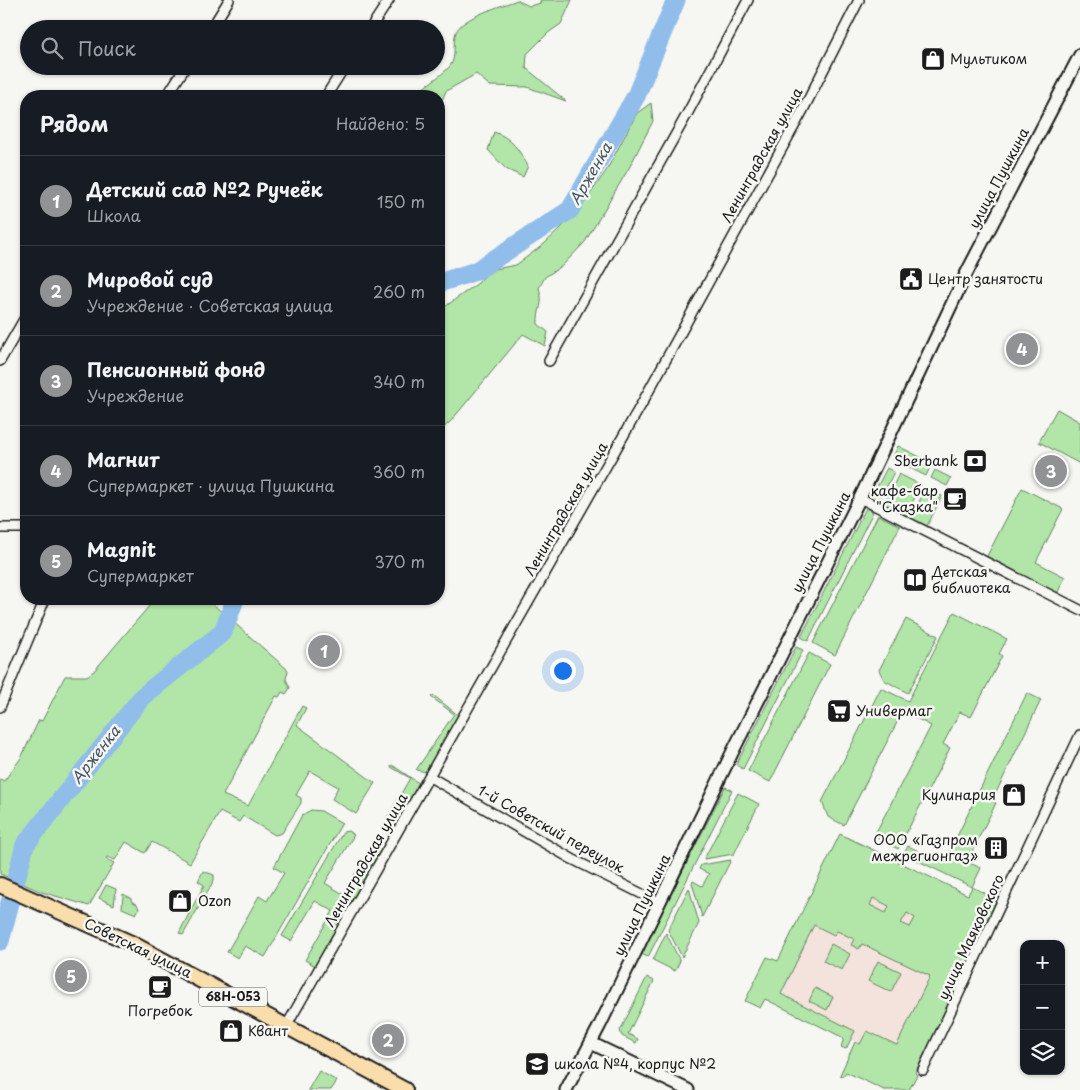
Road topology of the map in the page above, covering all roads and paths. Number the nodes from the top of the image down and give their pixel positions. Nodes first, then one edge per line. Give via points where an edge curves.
1 (229, 0) edge
2 (389, 0) edge
3 (748, 0) edge
4 (859, 0) edge
5 (217, 20) edge
6 (376, 20) edge
7 (1080, 55) edge
8 (180, 75) edge
9 (339, 75) edge
10 (171, 90) edge
11 (330, 90) edge
12 (20, 326) edge
13 (0, 361) edge
14 (549, 361) dead end
15 (860, 498) junction
16 (0, 528) edge
17 (20, 528) edge
18 (42, 605) edge
19 (1080, 610) edge
20 (0, 707) edge
21 (1080, 734) edge
22 (430, 777) junction
23 (0, 885) edge
24 (660, 903) junction
25 (288, 1025) junction
26 (591, 1043) junction
27 (924, 1070) dead end
28 (404, 1090) edge
29 (566, 1090) edge
30 (688, 1090) edge

1 - 5 street
2 - 6 street
3 - 14 street
4 - 22 street, Ленинградская улица via 803,110 645,397
7 - 15 main road, улица Пушкина via 967,272
8 - 10 street
9 - 11 street
12 - 13 street
15 - 19 street
15 - 24 main road, улица Пушкина
16 - 17 street
18 - 20 street
21 - 27 street, улица Маяковского
22 - 24 street, 1-й Советский переулок via 572,859
22 - 25 street, Ленинградская улица
23 - 25 main road, Советская улица / 68Н-053 via 131,943
24 - 26 main road, улица Пушкина
25 - 28 main road, Советская улица / 68Н-053
26 - 29 main road, улица Пушкина
26 - 30 main road

